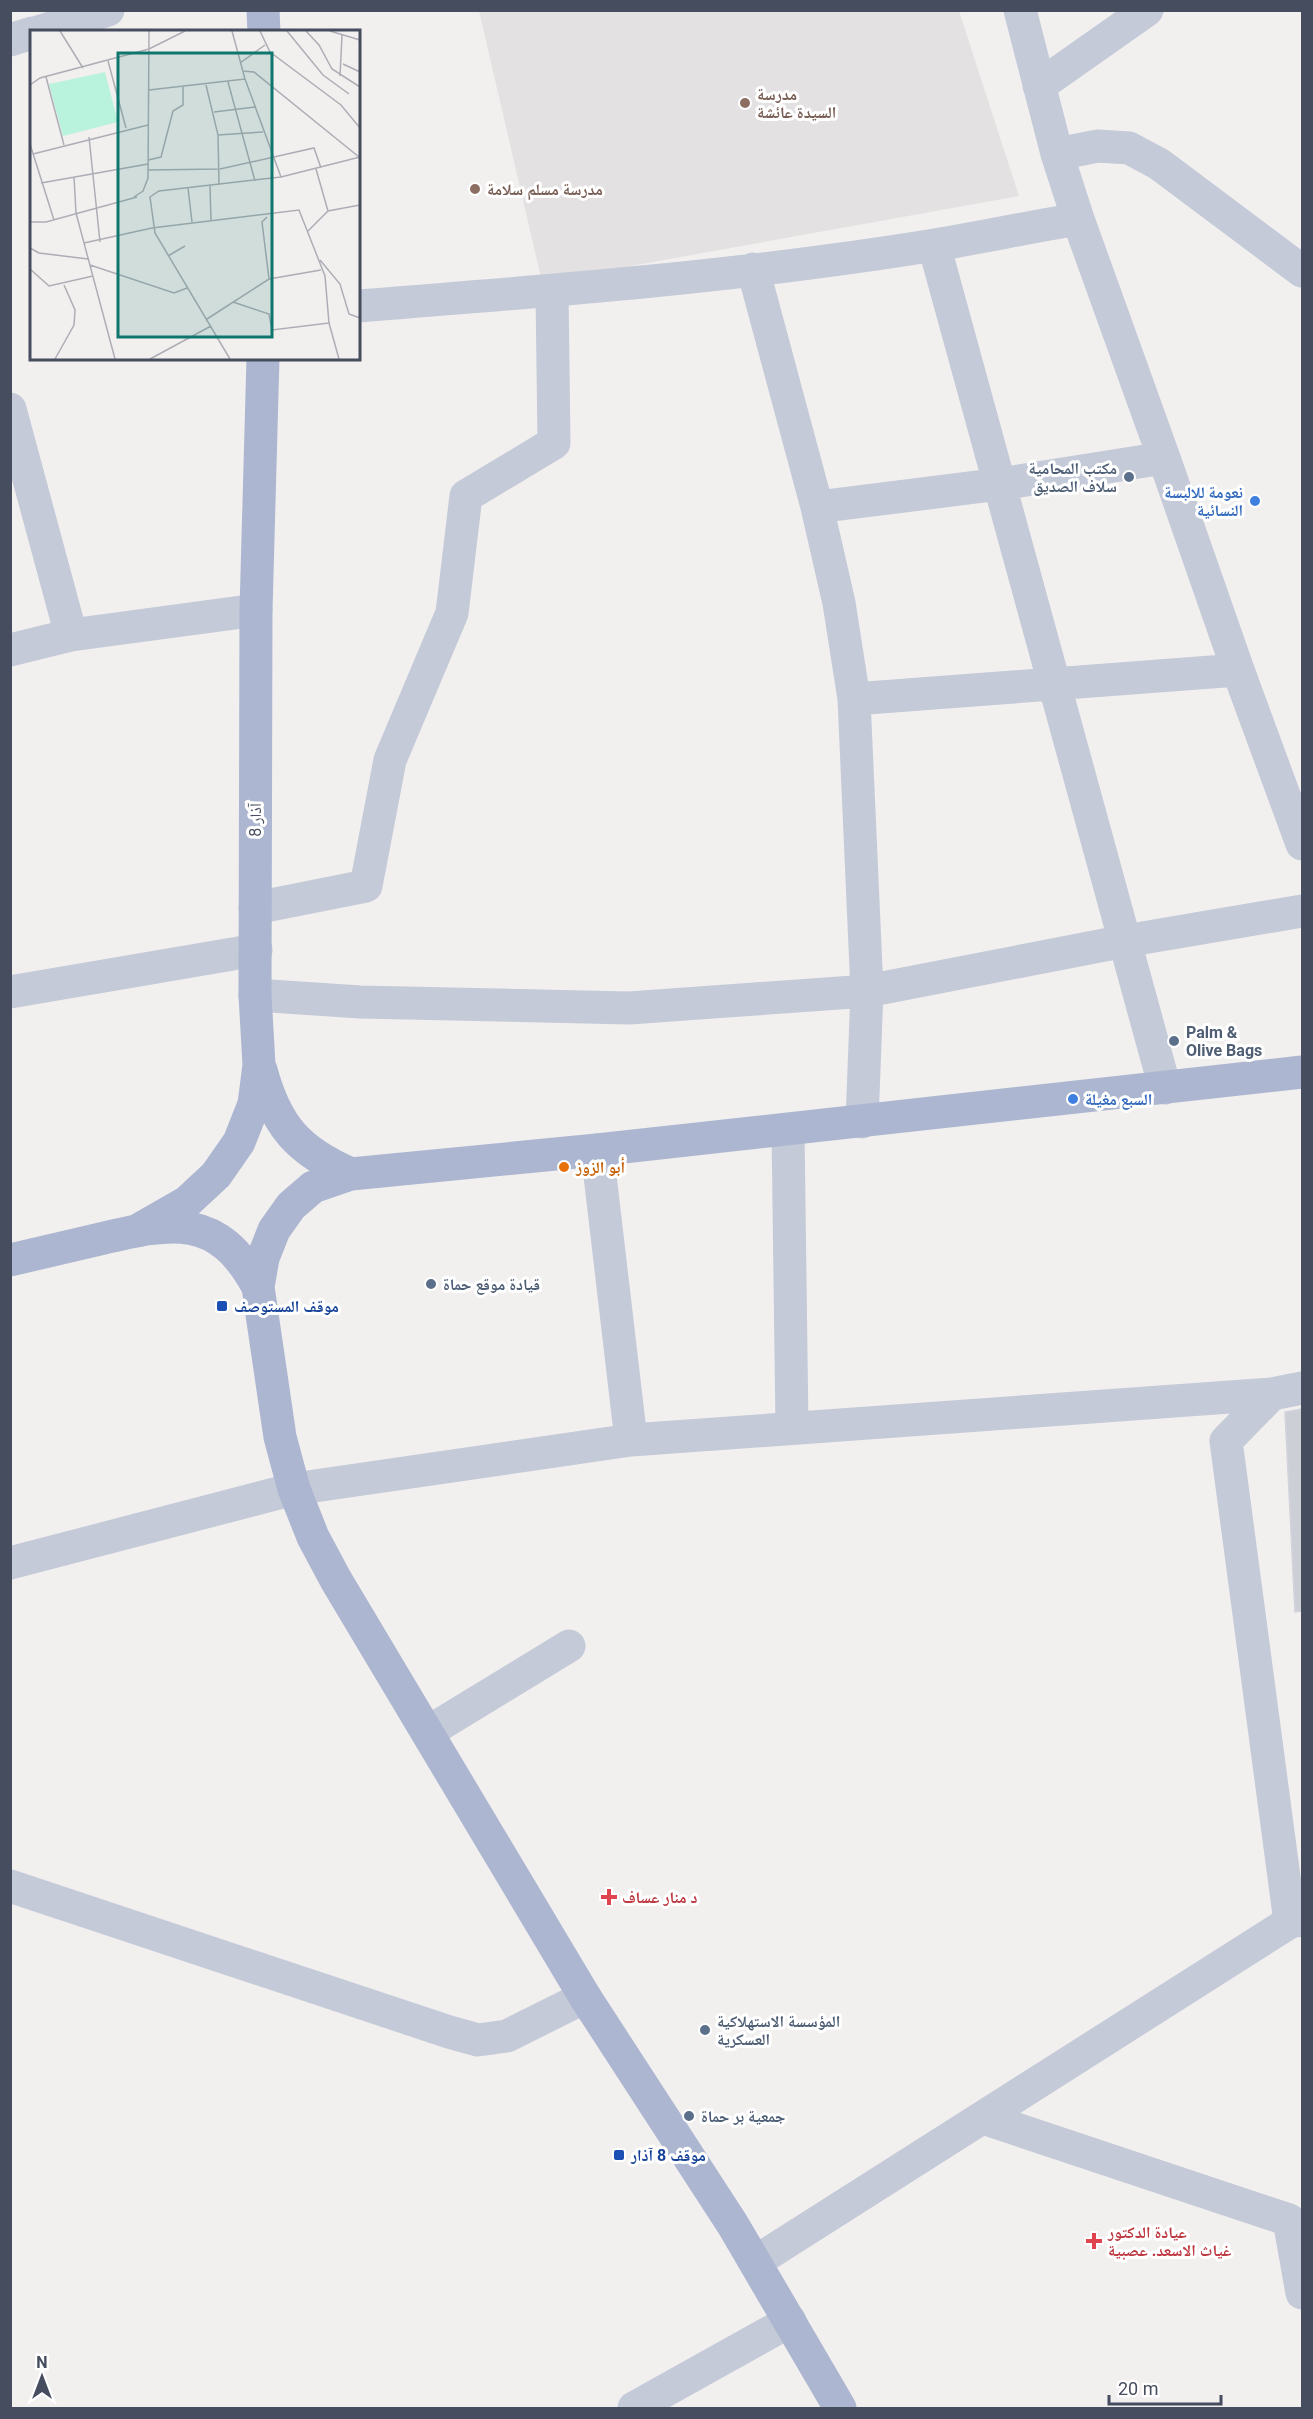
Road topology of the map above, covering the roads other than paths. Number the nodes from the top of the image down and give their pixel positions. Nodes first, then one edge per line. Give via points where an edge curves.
1 (108, 10) edge
2 (263, 10) edge
3 (1020, 10) edge
4 (1147, 10) edge
5 (44, 30) edge
6 (264, 30) edge
7 (30, 34) edge
8 (10, 40) edge
9 (1040, 86) junction
10 (1057, 154) junction
11 (1078, 219) junction
12 (934, 245) junction
13 (753, 269) junction
14 (1302, 271) edge
15 (552, 291) junction
16 (360, 306) edge
17 (263, 360) edge
18 (10, 409) edge
19 (1164, 458) junction
20 (1000, 484) junction
21 (817, 507) junction
22 (256, 610) junction
23 (71, 635) junction
24 (10, 650) edge
25 (1238, 670) junction
26 (1055, 684) junction
27 (854, 699) junction
28 (1302, 844) edge
29 (255, 908) junction
30 (1302, 911) edge
31 (1125, 941) junction
32 (256, 950) junction
33 (867, 991) junction
34 (10, 992) edge
35 (255, 995) junction
36 (259, 1065) junction
37 (1302, 1072) edge
38 (1165, 1088) junction
39 (862, 1122) junction
40 (788, 1130) junction
41 (597, 1150) junction
42 (351, 1174) junction
43 (138, 1230) junction
44 (10, 1260) edge
45 (258, 1287) junction
46 (1287, 1391) edge
47 (792, 1428) junction
48 (631, 1440) junction
49 (294, 1490) junction
50 (10, 1563) edge
51 (569, 1646) dead end
52 (428, 1732) junction
53 (10, 1886) edge
54 (1296, 1921) edge
55 (585, 1997) junction
56 (983, 2118) junction
57 (755, 2262) junction
58 (1302, 2293) edge
59 (790, 2321) junction
60 (634, 2409) edge
61 (840, 2409) edge

1 - 5 street
2 - 6 main road
3 - 9 street
4 - 9 street
7 - 8 street
9 - 10 street
10 - 11 street
10 - 14 street via 1098,146 1128,148 1159,164
11 - 12 street
11 - 19 street
12 - 13 street
12 - 20 street
13 - 15 street
13 - 21 street
15 - 16 street
15 - 29 street via 554,443 466,495 452,613 390,760 366,886
17 - 22 main road, 8 آذار
18 - 23 street
19 - 20 street
19 - 25 street
20 - 21 street
20 - 26 street
21 - 27 street via 839,603
22 - 23 street
22 - 29 main road, 8 آذار
23 - 24 street
25 - 26 street
25 - 28 street
26 - 27 street
26 - 31 street
27 - 33 street
29 - 32 main road, 8 آذار
30 - 31 street
31 - 33 street
31 - 38 street
32 - 34 street
32 - 35 main road, 8 آذار
33 - 35 street via 629,1008 360,1002
33 - 39 street
35 - 36 main road, 8 آذار
36 - 42 main road via 267,1094 281,1121 300,1144 324,1162
36 - 43 main road, 8 آذار via 254,1104 239,1142 216,1175 186,1202
37 - 38 main road
38 - 39 main road
39 - 40 main road
40 - 41 main road
40 - 47 street
41 - 42 main road
41 - 48 street
42 - 45 main road via 314,1187 291,1206 274,1230 263,1258
43 - 44 main road
43 - 45 main road via 162,1225 210,1235 231,1248
45 - 49 main road via 280,1437
46 - 47 street
46 - 54 street via 1226,1442
47 - 48 street
48 - 49 street
49 - 50 street
49 - 52 main road via 336,1580
51 - 52 street
52 - 55 main road
53 - 55 street via 478,2040 507,2036
54 - 56 street
55 - 57 main road
56 - 57 street
56 - 58 street via 1289,2220
57 - 59 main road
59 - 60 street
59 - 61 main road

